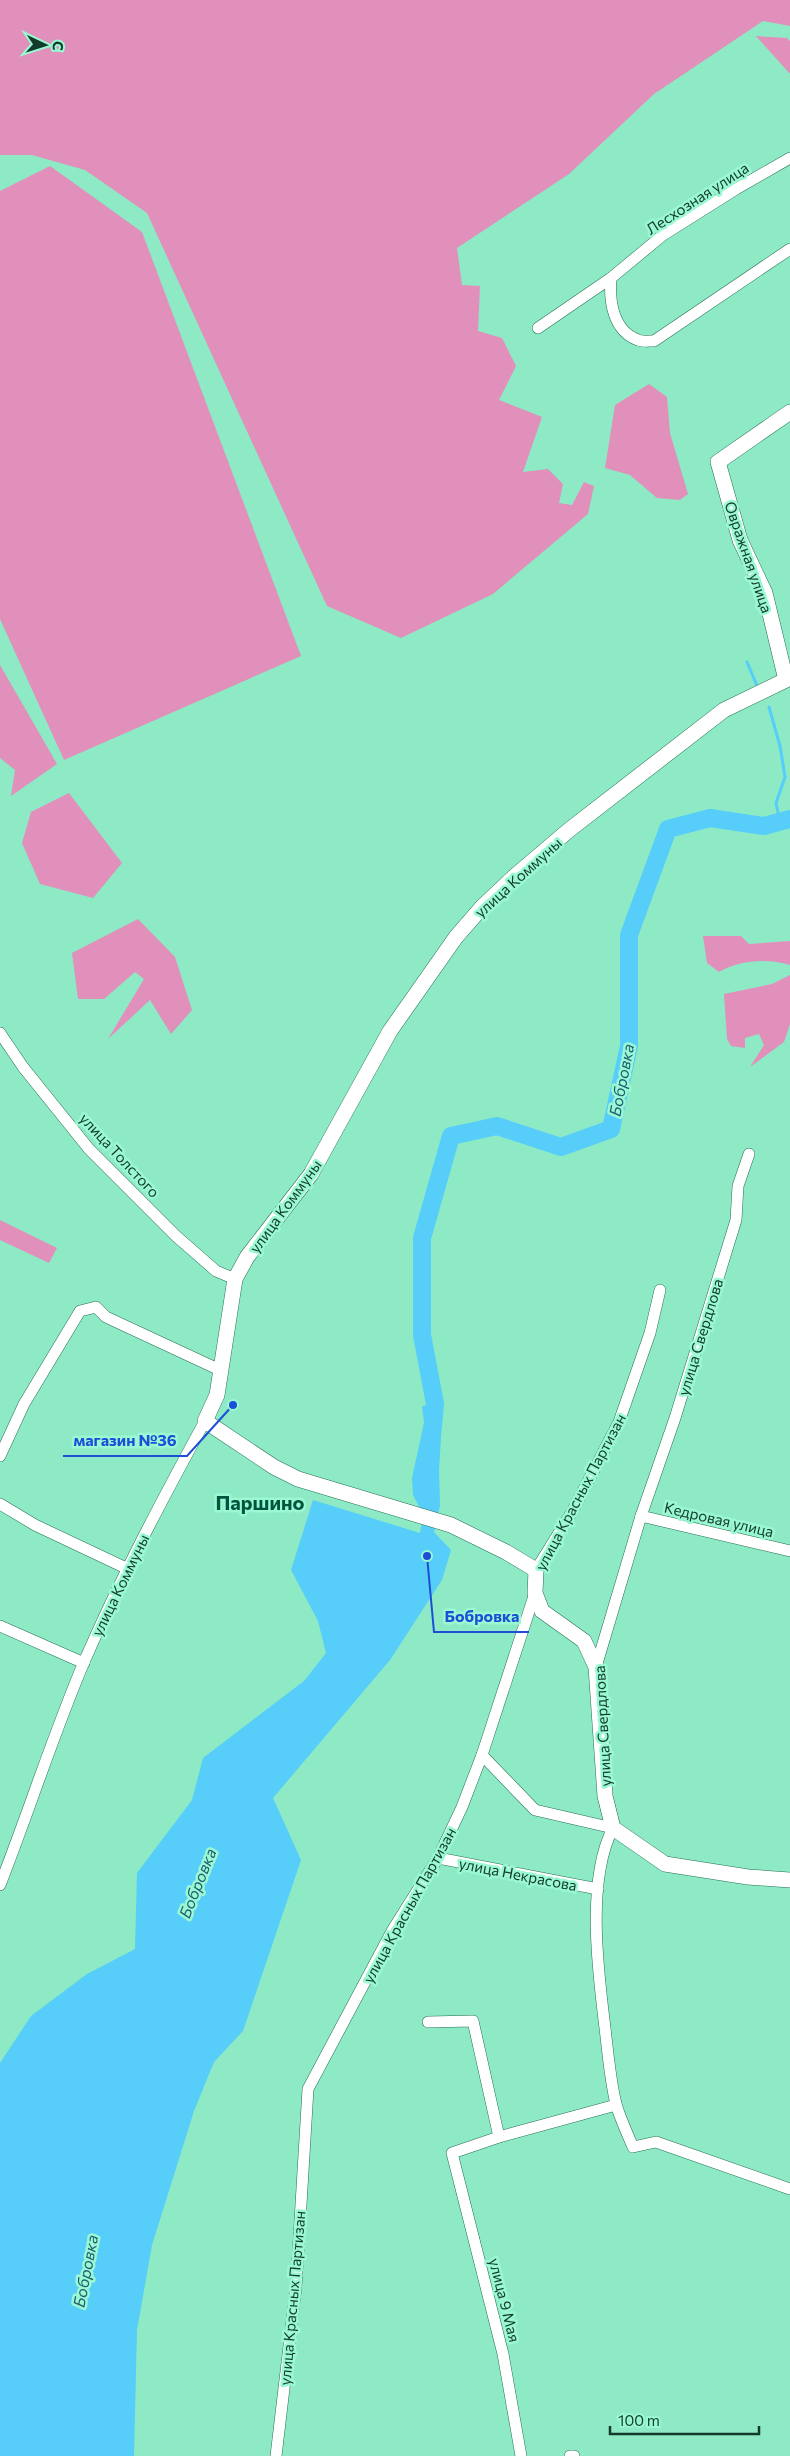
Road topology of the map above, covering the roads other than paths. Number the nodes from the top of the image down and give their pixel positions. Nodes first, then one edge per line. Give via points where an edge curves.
1 (790, 158) edge
2 (790, 249) edge
3 (612, 278) junction
4 (538, 328) dead end
5 (790, 412) edge
6 (788, 679) edge
7 (0, 1033) edge
8 (750, 1154) dead end
9 (235, 1279) junction
10 (660, 1290) dead end
11 (220, 1370) junction
12 (205, 1421) junction
13 (0, 1456) edge
14 (0, 1504) edge
15 (641, 1516) junction
16 (790, 1551) edge
17 (126, 1568) junction
18 (536, 1570) junction
19 (534, 1594) junction
20 (0, 1626) edge
21 (84, 1663) junction
22 (596, 1667) junction
23 (482, 1755) junction
24 (613, 1828) junction
25 (438, 1858) junction
26 (790, 1880) edge
27 (0, 1885) edge
28 (598, 1889) junction
29 (428, 2022) dead end
30 (616, 2104) junction
31 (499, 2137) junction
32 (790, 2189) edge
33 (276, 2456) edge
34 (521, 2456) edge

1 - 3 street, Лесхозная улица via 662,235
2 - 3 street via 654,341 638,340 620,328 610,295
3 - 4 street, Лесхозная улица
5 - 6 street, Овражная улица via 718,462 740,540 764,593
6 - 9 street, улица Коммуны via 724,710 569,830 483,906 456,937 390,1031 311,1174 247,1258
7 - 9 street, улица Толстого via 89,1149 176,1236 216,1271
8 - 15 street, улица Свердлова via 738,1186 736,1220
9 - 11 street, улица Коммуны
10 - 18 street, улица Красных Партизан via 650,1332 619,1422 572,1512
11 - 12 street, улица Коммуны via 217,1395
11 - 13 street via 106,1318 96,1307 80,1311 24,1404
12 - 17 street, улица Коммуны
12 - 18 street via 274,1467 298,1479 451,1525
14 - 17 street via 35,1525
15 - 16 street, Кедровая улица
15 - 22 street, улица Свердлова
17 - 21 street, улица Коммуны
18 - 19 street, улица Красных Партизан
19 - 22 street via 542,1611 584,1641
19 - 23 street, улица Красных Партизан
20 - 21 street
21 - 27 street, улица Коммуны
22 - 24 street, улица Свердлова via 605,1796
23 - 24 street via 536,1810
23 - 25 street, улица Красных Партизан
24 - 26 street via 665,1864
24 - 28 street via 606,1843
25 - 28 street, улица Некрасова
25 - 33 street, улица Красных Партизан via 392,1932 308,2089 296,2287
28 - 30 street via 597,1942 601,1992
29 - 31 street via 473,2021
30 - 31 street
30 - 32 street via 633,2147 656,2142
31 - 34 street, улица 9 Мая via 452,2153 503,2354

